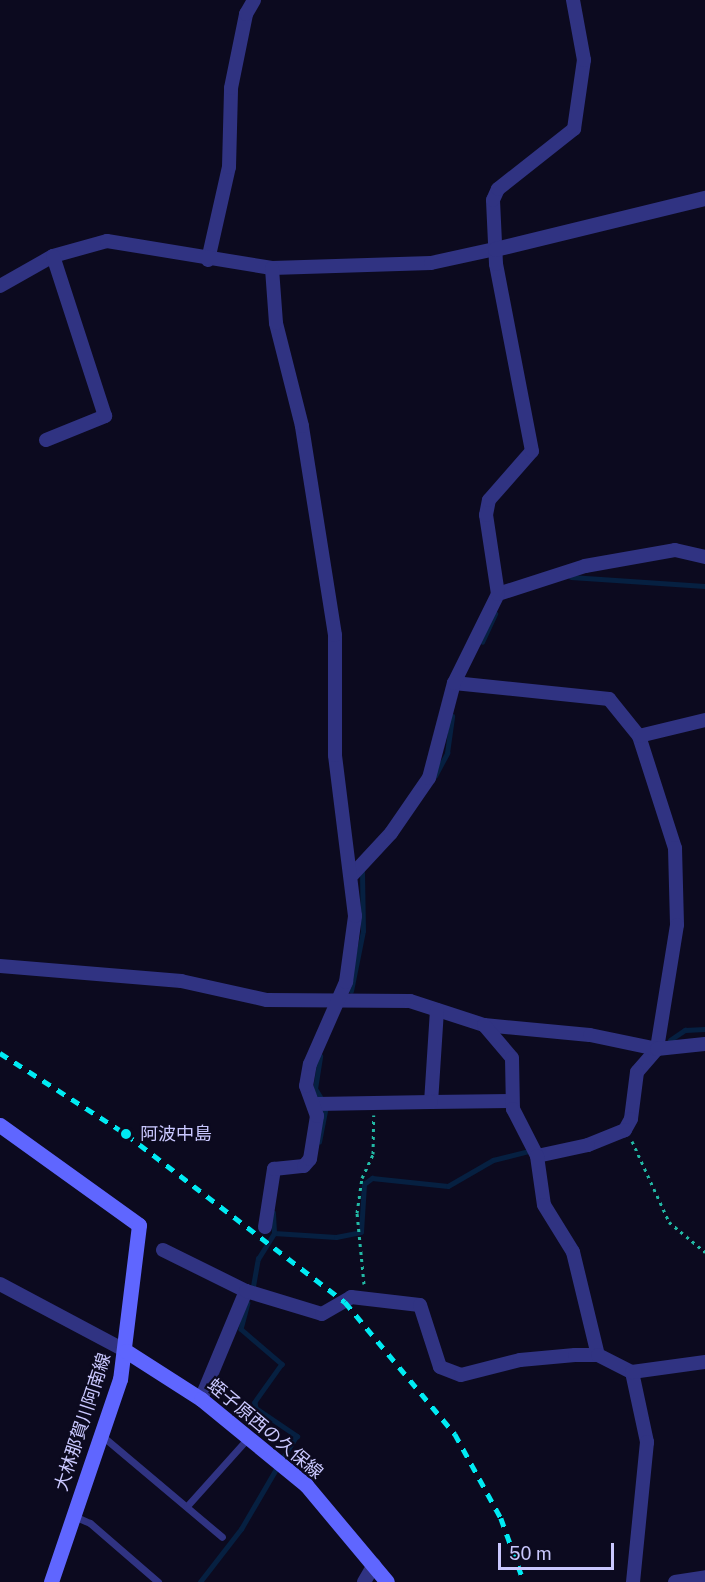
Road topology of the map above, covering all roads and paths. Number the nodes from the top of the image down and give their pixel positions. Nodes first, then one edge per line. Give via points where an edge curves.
1 (254, 0) edge
2 (573, 0) edge
3 (705, 198) edge
4 (495, 249) junction
5 (53, 256) junction
6 (208, 260) junction
7 (272, 268) junction
8 (0, 286) edge
9 (46, 440) dead end
10 (705, 557) edge
11 (498, 594) junction
12 (458, 684) junction
13 (705, 720) edge
14 (639, 736) junction
15 (353, 874) junction
16 (0, 966) edge
17 (339, 1000) junction
18 (437, 1010) junction
19 (484, 1025) junction
20 (705, 1044) edge
21 (657, 1049) junction
22 (511, 1101) junction
23 (322, 1102) junction
24 (375, 1102) junction
25 (431, 1102) junction
26 (0, 1125) edge
27 (625, 1130) junction
28 (537, 1156) junction
29 (265, 1227) dead end
30 (163, 1250) dead end
31 (705, 1252) edge
32 (0, 1284) edge
33 (249, 1292) junction
34 (363, 1298) junction
35 (126, 1351) junction
36 (598, 1355) junction
37 (705, 1362) edge
38 (632, 1372) junction
39 (201, 1399) junction
40 (101, 1434) junction
41 (249, 1437) junction
42 (187, 1506) junction
43 (74, 1516) junction
44 (222, 1537) dead end
45 (374, 1565) junction
46 (705, 1577) edge
47 (51, 1582) edge
48 (158, 1582) edge
49 (364, 1582) edge
50 (387, 1582) edge
51 (633, 1582) edge
52 (675, 1582) edge

1 - 6 street via 246,14 231,88 229,167
2 - 4 street via 584,60 574,129 498,189 493,200
3 - 4 street
4 - 7 street via 431,263
4 - 11 street via 532,451 489,500 486,515
5 - 6 street via 107,241
5 - 8 street
5 - 9 street via 105,416
6 - 7 street
7 - 15 street via 276,323 302,426 335,635 335,755
10 - 11 street via 675,550 585,566
11 - 12 street
12 - 14 street via 591,693 609,699
12 - 15 street via 429,778 391,833
13 - 14 street
14 - 21 street via 675,848 677,925
15 - 17 street via 352,954
16 - 17 street via 181,981 267,1000
17 - 18 street via 410,1001
17 - 23 street via 310,1064 306,1086
18 - 19 street
18 - 25 street
19 - 21 street via 590,1035
19 - 22 street via 512,1058
20 - 21 street
21 - 27 street via 637,1072
22 - 25 street
22 - 28 street
23 - 24 street
23 - 29 street via 310,1159 304,1166 274,1168
24 - 25 street
24 - 34 path via 373,1154 360,1184 358,1229
26 - 35 main road, 大林那賀川阿南線 via 139,1225
27 - 28 street
27 - 31 path via 669,1222
28 - 36 street via 544,1205 573,1252
30 - 33 street
32 - 35 street
33 - 34 street via 322,1314 351,1297
33 - 39 street
34 - 36 street via 420,1305 435,1357 448,1372 470,1375 520,1360
35 - 39 main road, 蛭子原西の久保線
35 - 40 main road, 大林那賀川阿南線
36 - 38 street
37 - 38 street
38 - 51 street via 647,1442
39 - 41 main road, 蛭子原西の久保線
40 - 42 lane
40 - 43 main road, 大林那賀川阿南線
41 - 42 lane
41 - 45 main road, 蛭子原西の久保線 via 306,1485
42 - 44 lane
43 - 47 main road, 大林那賀川阿南線
43 - 48 lane via 90,1523
45 - 49 street
45 - 50 main road, 蛭子原西の久保線
46 - 52 street

